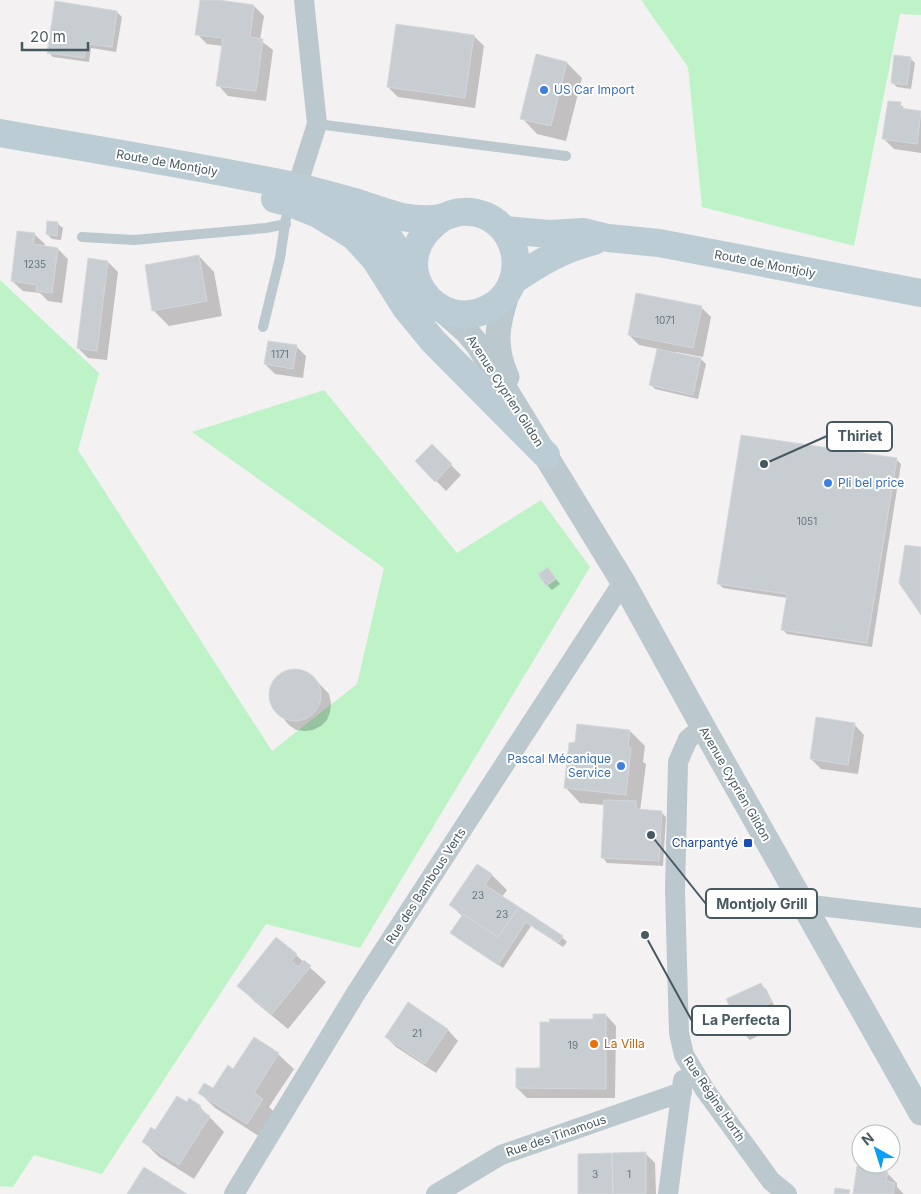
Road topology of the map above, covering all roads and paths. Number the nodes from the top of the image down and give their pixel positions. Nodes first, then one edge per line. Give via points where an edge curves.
1 (304, 0) edge
2 (317, 124) junction
3 (0, 133) edge
4 (566, 156) dead end
5 (333, 197) junction
6 (290, 204) junction
7 (442, 218) junction
8 (505, 230) junction
9 (82, 237) dead end
10 (608, 238) junction
11 (414, 272) junction
12 (511, 285) junction
13 (921, 294) edge
14 (439, 307) junction
15 (263, 327) dead end
16 (546, 456) junction
17 (623, 582) junction
18 (703, 727) junction
19 (803, 904) junction
20 (921, 918) edge
21 (684, 1056) junction
22 (682, 1092) junction
23 (921, 1113) edge
24 (234, 1194) edge
25 (436, 1194) edge
26 (668, 1194) edge
27 (787, 1194) edge

1 - 2 street
2 - 4 lane
2 - 6 street
3 - 6 main road, Route de Montjoly via 133,156 168,173
5 - 6 main road
5 - 7 main road via 405,217
5 - 11 main road via 390,240
6 - 9 lane via 266,228 134,240
6 - 15 lane
6 - 16 main road via 318,214 354,236 375,259 406,308 433,341
7 - 8 main road via 452,213 475,213 486,216
7 - 11 main road via 422,235 414,259
8 - 10 main road, Route de Montjoly via 549,234 584,232
8 - 12 main road via 513,246 516,263
10 - 12 main road, Route de Montjoly via 580,244 542,261
10 - 13 main road, Route de Montjoly via 658,243
11 - 14 main road via 427,298
12 - 14 main road via 501,300 477,313 457,314
12 - 16 street, Avenue Cyprien Gildon via 500,318 498,350 502,366
14 - 16 street, Avenue Cyprien Gildon via 478,344
16 - 17 street, Avenue Cyprien Gildon
17 - 18 street, Avenue Cyprien Gildon
17 - 24 street, Rue des Bambous Verts via 356,993
18 - 19 street, Avenue Cyprien Gildon
18 - 21 street, Rue Régine Horth via 688,739 678,762 676,957 679,1033
19 - 20 street
19 - 23 street, Avenue Cyprien Gildon
21 - 22 street
21 - 27 street, Rue Régine Horth via 771,1181
22 - 25 street, Rue des Tinamous via 501,1155
22 - 26 street

